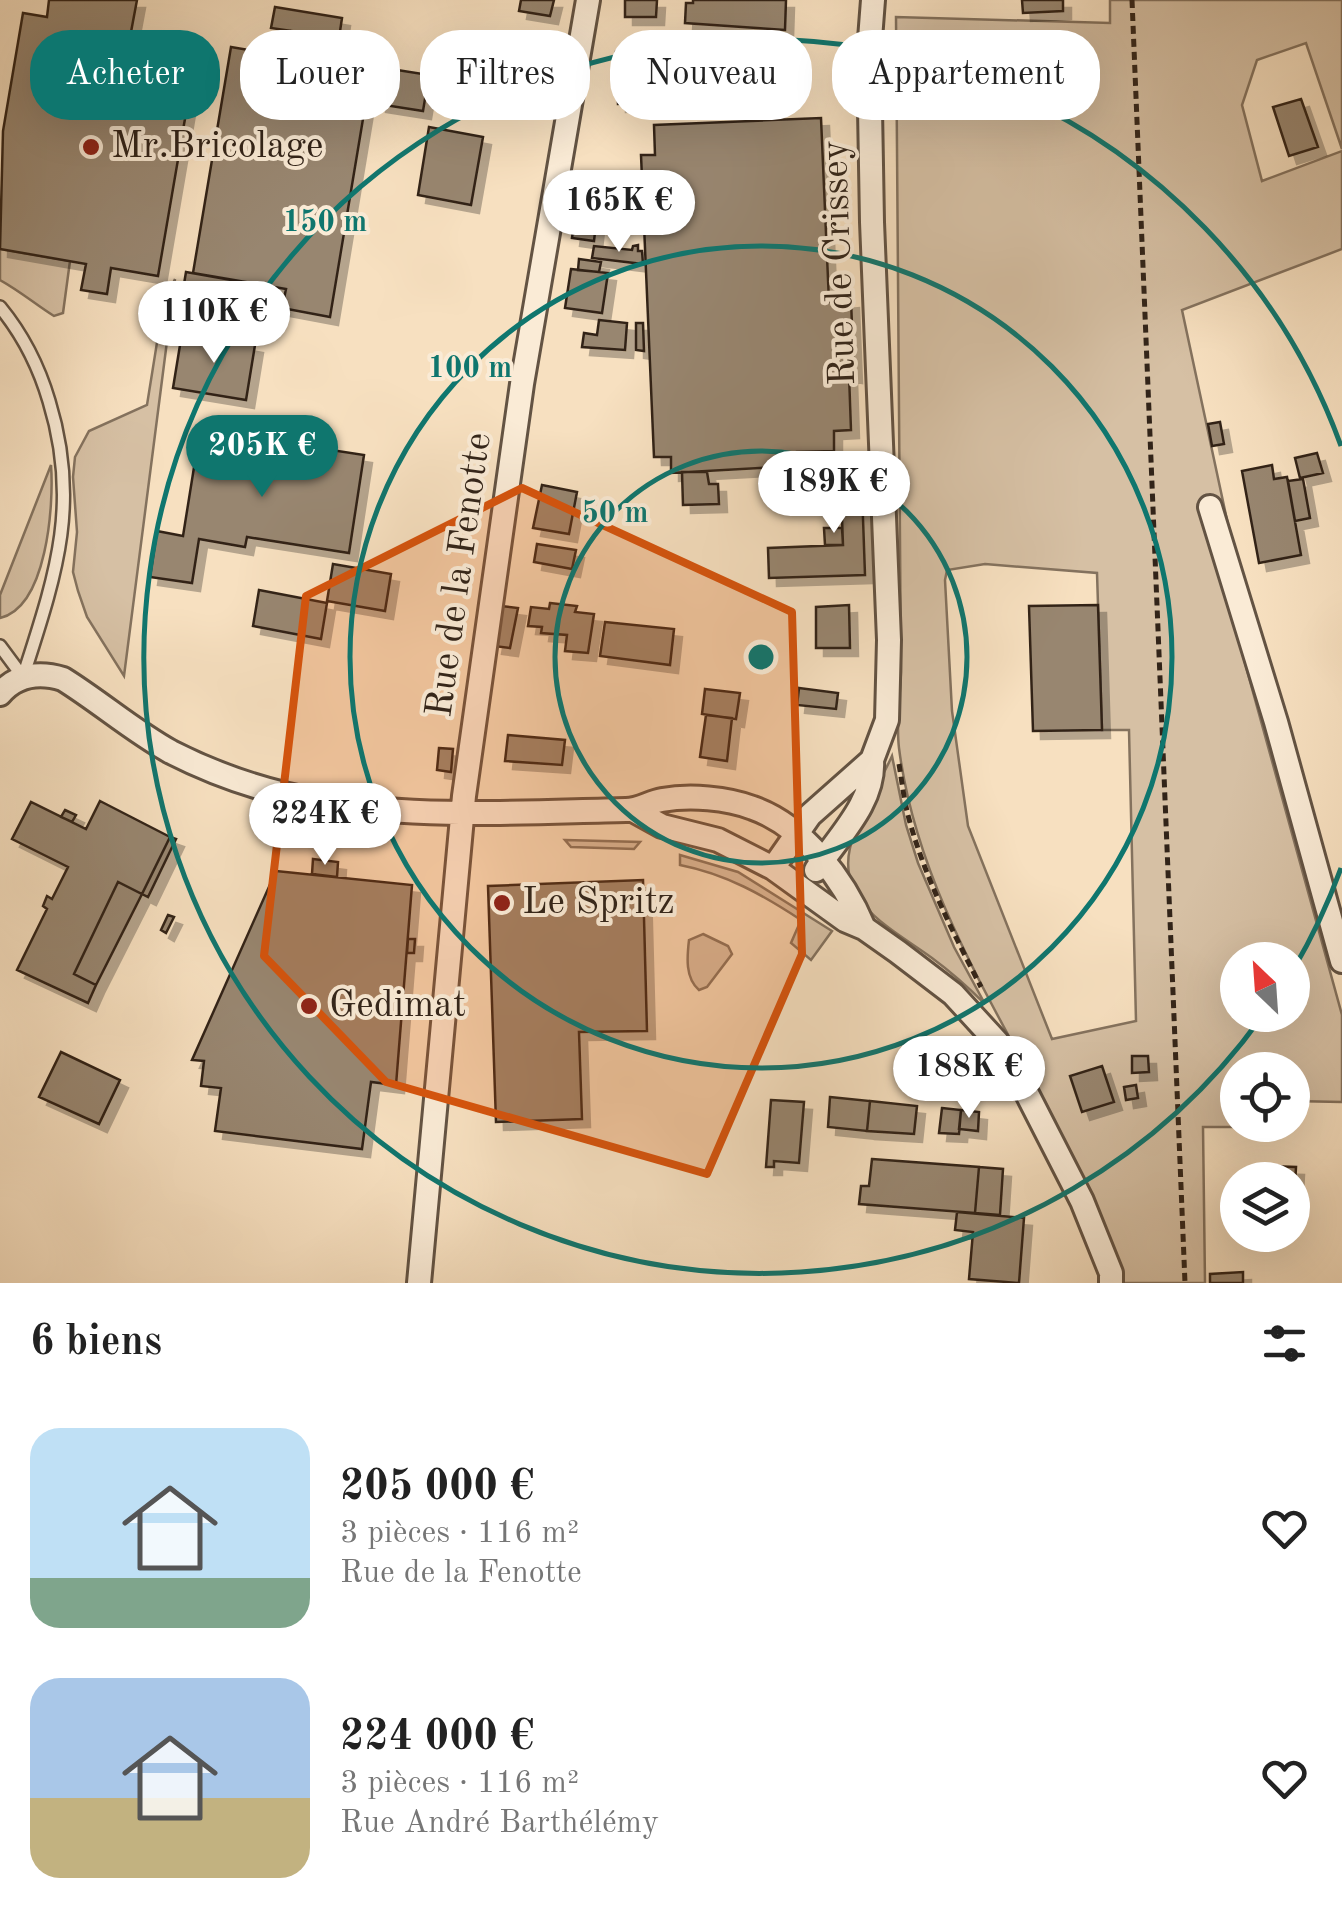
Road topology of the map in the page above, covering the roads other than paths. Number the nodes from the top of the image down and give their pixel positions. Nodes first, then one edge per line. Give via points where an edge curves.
1 (588, 0) edge
2 (873, 0) edge
3 (0, 307) edge
4 (1210, 508) dead end
5 (0, 646) edge
6 (23, 677) junction
7 (0, 694) edge
8 (872, 760) junction
9 (349, 806) junction
10 (633, 810) junction
11 (462, 812) junction
12 (795, 835) junction
13 (347, 836) dead end
14 (822, 860) junction
15 (773, 868) junction
16 (804, 888) junction
17 (864, 928) junction
18 (1342, 961) edge
19 (1115, 1280) edge
20 (420, 1283) edge

1 - 11 street, Rue de la Fenotte via 522,384
2 - 8 street, Rue de Crissey via 871,166 890,700
3 - 6 lane via 46,390 65,480 55,572
4 - 18 street
5 - 6 lane
6 - 7 street
6 - 9 street via 64,680 169,751 210,770
8 - 12 street, Rue de Crissey
8 - 14 street, Rue de Crissey via 866,794
9 - 11 street
9 - 13 lane
10 - 11 street
10 - 12 street via 660,800 714,800 752,808
10 - 15 street
11 - 20 street, Rue de la Fenotte
12 - 14 street
12 - 15 street, Rue de Crissey
14 - 16 street, Rue de Crissey
14 - 17 street
15 - 16 street
16 - 17 street
17 - 19 street via 953,994 997,1042 1082,1201

